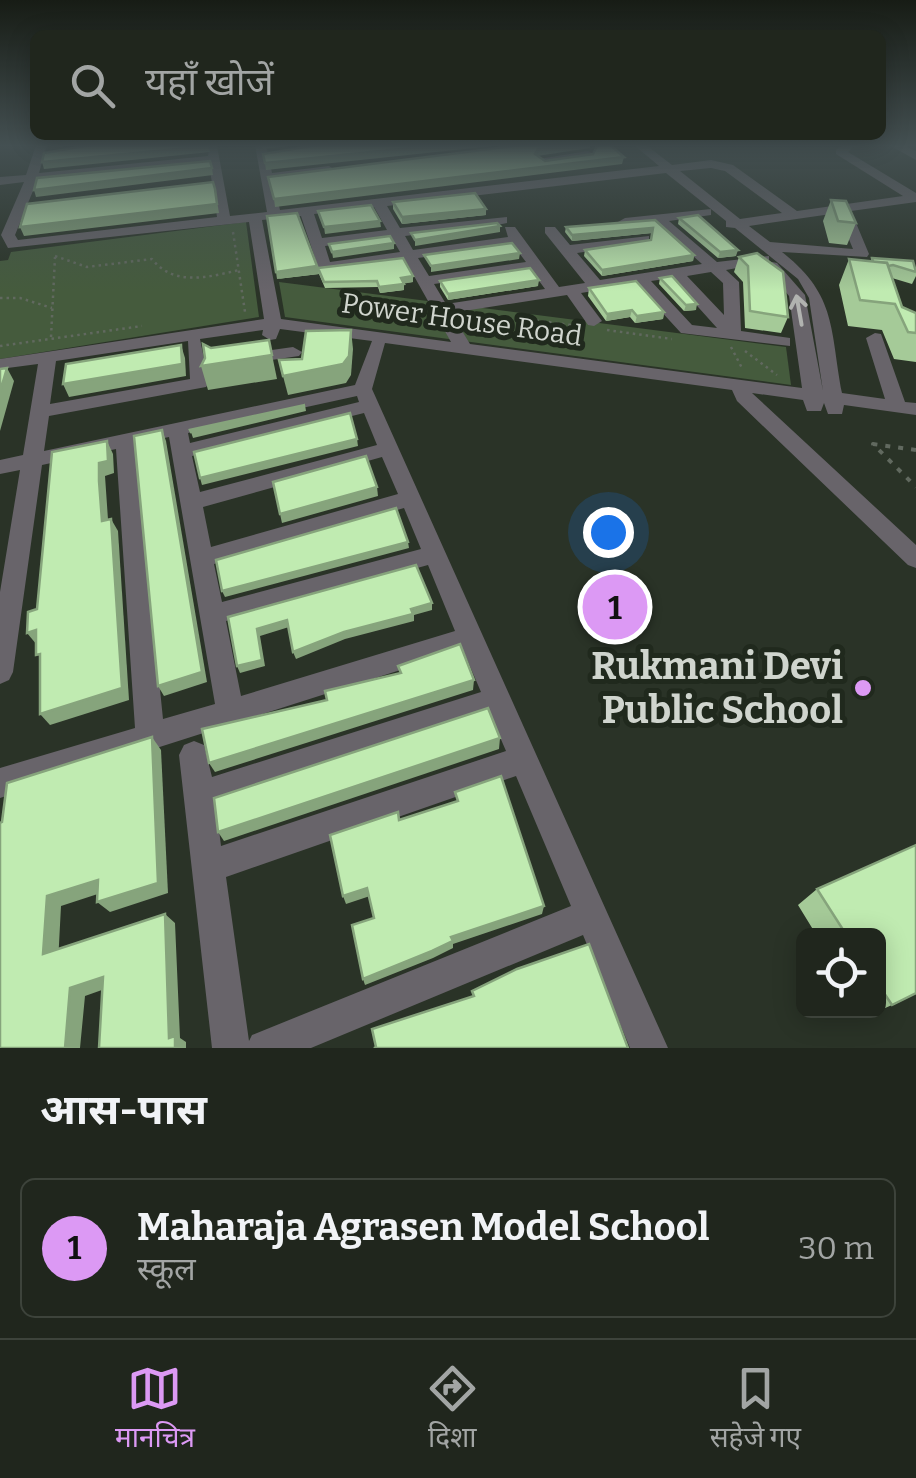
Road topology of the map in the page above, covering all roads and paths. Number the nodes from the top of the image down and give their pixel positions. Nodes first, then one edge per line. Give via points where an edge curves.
1 (31, 194) edge
2 (221, 194) edge
3 (270, 194) edge
4 (415, 194) edge
5 (480, 194) edge
6 (687, 194) edge
7 (692, 194) edge
8 (765, 194) edge
9 (916, 198) edge
10 (892, 201) junction
11 (378, 202) junction
12 (843, 208) junction
13 (306, 211) junction
14 (706, 212) junction
15 (274, 215) junction
16 (794, 215) junction
17 (916, 216) edge
18 (256, 217) junction
19 (658, 218) junction
20 (502, 220) junction
21 (228, 224) junction
22 (729, 225) junction
23 (550, 230) dead end
24 (397, 234) junction
25 (644, 239) junction
26 (517, 240) junction
27 (316, 243) junction
28 (56, 244) junction
29 (567, 250) junction
30 (656, 250) edge
31 (764, 252) junction
32 (408, 254) junction
33 (814, 256) dead end
34 (882, 263) edge
35 (535, 265) junction
36 (712, 267) junction
37 (675, 269) junction
38 (238, 270) junction
39 (640, 279) junction
40 (424, 281) junction
41 (596, 286) junction
42 (563, 291) junction
43 (0, 298) edge
44 (52, 308) junction
45 (442, 310) junction
46 (594, 321) dead end
47 (148, 325) dead end
48 (242, 325) junction
49 (272, 329) junction
50 (734, 335) junction
51 (875, 338) dead end
52 (673, 339) dead end
53 (204, 342) junction
54 (784, 342) dead end
55 (378, 345) junction
56 (0, 346) edge
57 (472, 348) junction
58 (293, 352) dead end
59 (48, 354) junction
60 (0, 364) edge
61 (0, 374) edge
62 (745, 389) junction
63 (367, 397) junction
64 (809, 398) junction
65 (834, 404) junction
66 (906, 408) edge
67 (39, 412) junction
68 (916, 421) edge
69 (124, 440) junction
70 (179, 440) junction
71 (389, 448) junction
72 (916, 450) edge
73 (32, 460) junction
74 (0, 467) edge
75 (916, 487) edge
76 (411, 498) junction
77 (190, 502) junction
78 (435, 554) junction
79 (201, 559) junction
80 (916, 559) edge
81 (7, 578) edge
82 (212, 615) junction
83 (471, 637) junction
84 (0, 672) edge
85 (498, 699) junction
86 (230, 712) junction
87 (150, 737) junction
88 (194, 755) dead end
89 (524, 759) junction
90 (0, 784) edge
91 (199, 796) junction
92 (208, 867) junction
93 (591, 914) junction
94 (231, 1048) edge
95 (266, 1048) edge
96 (649, 1048) edge

1 - 28 street via 8,241
2 - 21 street
3 - 15 street
4 - 11 street
5 - 20 street
6 - 14 street
7 - 22 street
8 - 16 street
9 - 10 street
10 - 12 street
10 - 17 street
11 - 13 street
11 - 24 street
12 - 16 street
12 - 31 street via 862,254
13 - 15 street
13 - 27 street
14 - 19 street
14 - 22 street
15 - 18 street
16 - 22 street
18 - 21 street
18 - 49 street
19 - 25 street via 625,222
19 - 36 street
20 - 24 street
20 - 26 street
21 - 28 street
21 - 38 path
22 - 31 street
23 - 29 street
24 - 27 street
24 - 32 street
25 - 29 street
25 - 30 street
26 - 32 street
26 - 35 street
27 - 32 street via 324,266
28 - 38 path via 87,267 152,258 166,274 191,278
28 - 44 path
29 - 41 street
31 - 36 street
64 -> 31 street via 797,295
31 - 65 street via 804,276 817,298
32 - 40 street
33 - 34 street
35 - 40 street
35 - 42 street
36 - 37 street
36 - 50 street via 731,282
37 - 39 street
37 - 50 street
38 - 48 path
39 - 41 street
39 - 50 street via 687,329
40 - 45 street
41 - 42 street
42 - 45 street
42 - 46 street
43 - 44 path
44 - 59 path
45 - 57 street
47 - 59 path
48 - 49 street, Power House Road
48 - 53 street, Power House Road
48 - 59 street, Power House Road
49 - 55 street, Power House Road
49 - 57 street, Power House Road
50 - 54 street
51 - 66 street
52 - 57 path via 519,318 472,328
53 - 58 street via 217,363
53 - 59 street, Power House Road
53 - 67 street via 200,383
55 - 62 street, Power House Road
55 - 63 street
56 - 59 path
57 - 62 street, Power House Road
59 - 60 street, Power House Road
59 - 61 street, Power House Road
59 - 67 street
62 - 64 street, Power House Road
62 - 64 path via 730,347
62 - 80 street
63 - 70 street
63 - 71 street
64 - 65 street, Power House Road
65 - 66 street, Power House Road
65 - 68 street, Power House Road
67 - 73 street
69 - 70 street
69 - 73 street
69 - 87 street
70 - 77 street
71 - 76 street
71 - 77 street
72 - 75 path via 874,444
73 - 74 street
73 - 81 street
76 - 78 street
76 - 79 street
77 - 79 street
78 - 82 street
78 - 83 street
79 - 82 street
81 - 84 street
82 - 86 street
83 - 85 street
83 - 86 street
85 - 89 street
85 - 91 street
86 - 87 street
87 - 90 street
88 - 91 street
89 - 92 street
89 - 93 street
91 - 92 street
92 - 94 street
93 - 95 street
93 - 96 street

